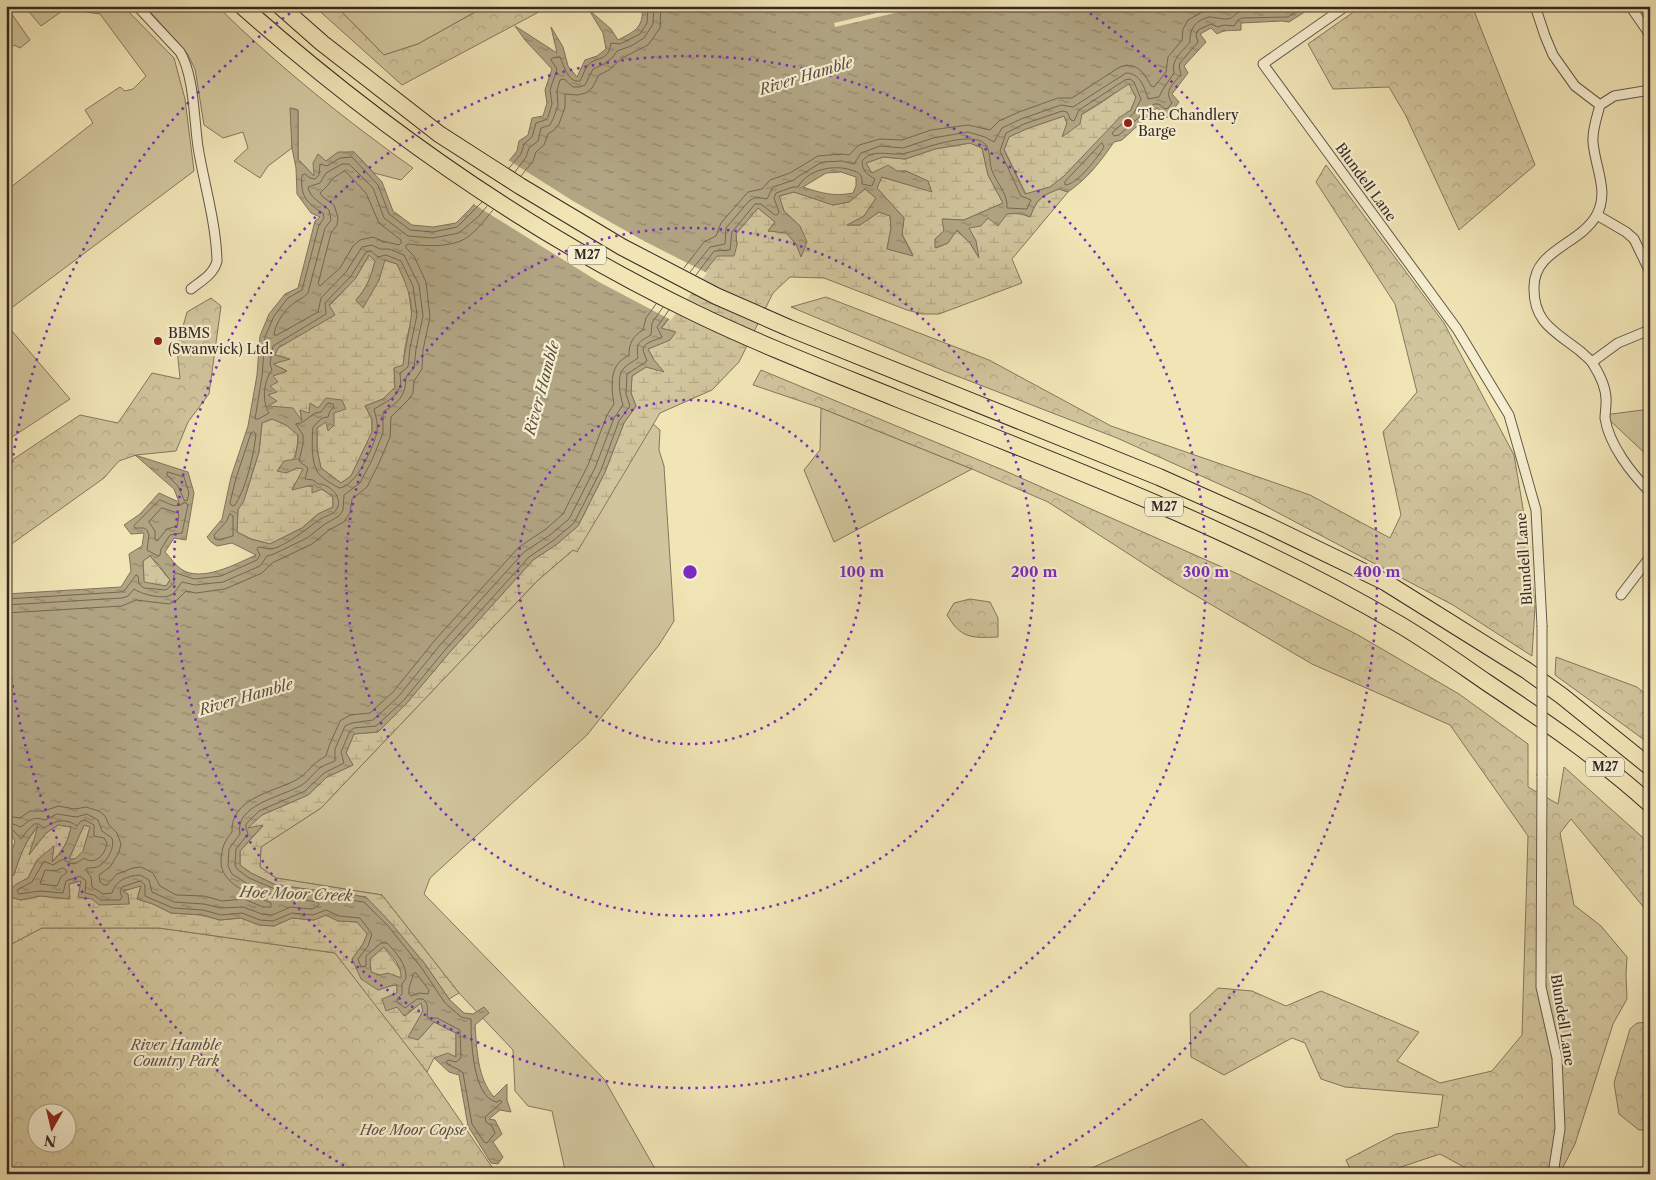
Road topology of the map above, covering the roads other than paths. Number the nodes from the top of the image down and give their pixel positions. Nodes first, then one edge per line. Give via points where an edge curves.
1 (137, 6) edge
2 (242, 6) edge
3 (280, 6) edge
4 (1346, 6) edge
5 (1535, 6) edge
6 (1630, 6) edge
7 (1650, 36) edge
8 (1650, 90) edge
9 (1600, 105) junction
10 (1597, 215) junction
11 (1650, 272) edge
12 (191, 289) dead end
13 (1650, 327) edge
14 (1592, 362) junction
15 (1650, 492) edge
16 (1650, 557) edge
17 (1621, 595) dead end
18 (1650, 766) edge
19 (1650, 804) edge
20 (1553, 1174) edge

1 - 12 street via 180,52 188,75 218,261 209,275
2 - 19 highway, M27 via 323,76 405,139 497,201 598,262 779,352 1177,513 1341,592 1399,624 1525,708 1579,746
3 - 18 highway, M27 via 420,120 491,168 622,247 716,296 1159,477 1385,582 1526,670
4 - 20 street, Blundell Lane, bridge via 1263,64 1457,329 1509,415 1536,510 1542,626 1541,987 1557,1058 1560,1129
5 - 9 street via 1553,55 1575,86
6 - 7 street
8 - 9 street via 1614,96
9 - 10 street via 1593,132 1602,180 1602,201
10 - 11 street via 1634,239
10 - 14 street via 1587,229 1543,261 1535,273 1534,288 1536,310 1545,324
13 - 14 street via 1618,343
14 - 15 street via 1607,401 1605,418 1614,445
16 - 17 street

